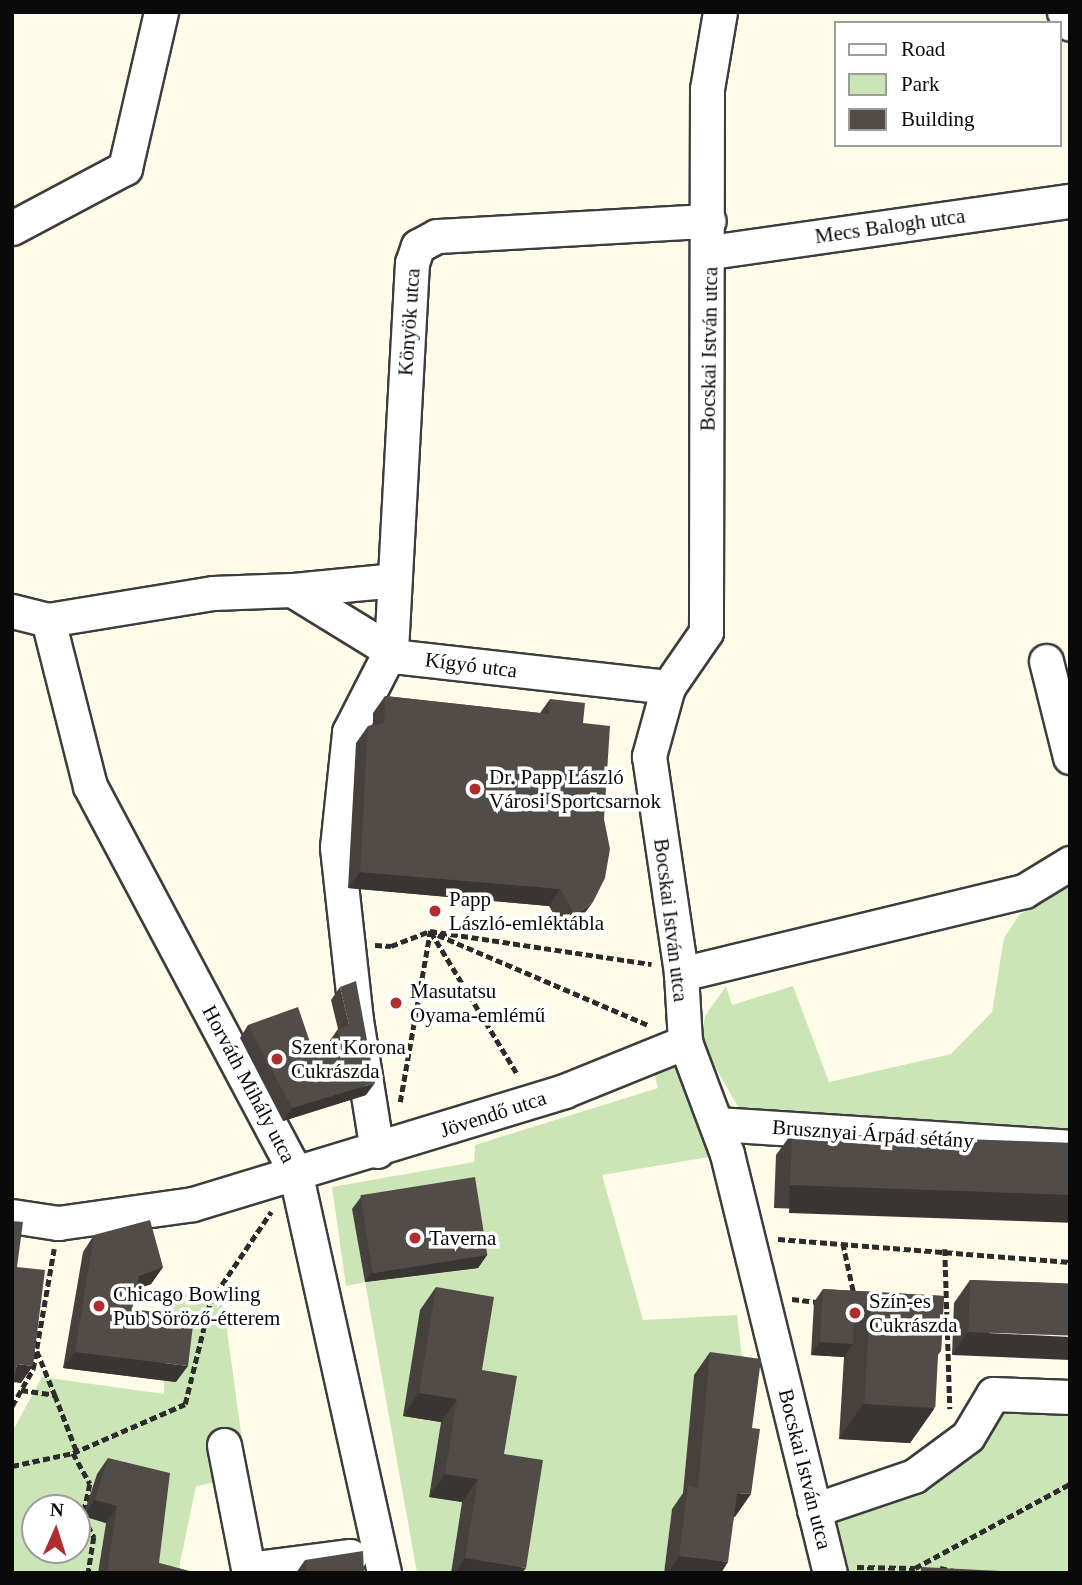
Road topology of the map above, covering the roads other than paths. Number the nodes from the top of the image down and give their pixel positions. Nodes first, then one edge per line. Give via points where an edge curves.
1 (162, 12) edge
2 (720, 12) edge
3 (1064, 12) edge
4 (1070, 24) edge
5 (1070, 201) edge
6 (12, 228) edge
7 (709, 236) junction
8 (395, 580) junction
9 (292, 590) junction
10 (12, 611) edge
11 (48, 620) junction
12 (391, 650) junction
13 (1046, 661) dead end
14 (668, 687) junction
15 (1070, 757) edge
16 (1070, 863) edge
17 (681, 974) junction
18 (685, 1042) junction
19 (719, 1124) junction
20 (1070, 1147) edge
21 (377, 1151) junction
22 (289, 1173) junction
23 (12, 1216) edge
24 (1070, 1397) edge
25 (225, 1444) dead end
26 (814, 1510) junction
27 (382, 1563) edge
28 (830, 1570) edge

1 - 6 street via 125,168
2 - 7 street, Bocskai István utca via 707,89
3 - 4 street
5 - 7 street, Mecs Balogh utca
7 - 8 street, Könyök utca via 438,236 418,246 412,263
7 - 14 street, Bocskai István utca via 706,632
8 - 9 street
8 - 12 street, Könyök utca
9 - 11 street via 213,593
9 - 12 street, Kígyó utca
10 - 11 street
11 - 22 street, Horváth Mihály utca via 90,786
12 - 14 street, Kígyó utca via 401,657
12 - 21 street via 349,732 337,847
13 - 15 street
14 - 17 street, Bocskai István utca via 649,757
16 - 17 street via 1024,891
17 - 18 street, Bocskai István utca
18 - 19 street, Bocskai István utca
18 - 21 street, Jövendő utca via 564,1091
19 - 20 street, Brusznyai Árpád sétány
19 - 26 street, Bocskai István utca
21 - 22 street, Jövendő utca
22 - 23 street, Jövendő utca via 193,1204 58,1223
22 - 27 street, Horváth Mihály utca
24 - 26 street via 993,1394 968,1436 914,1475
25 - 27 street via 248,1569
26 - 28 street, Bocskai István utca

